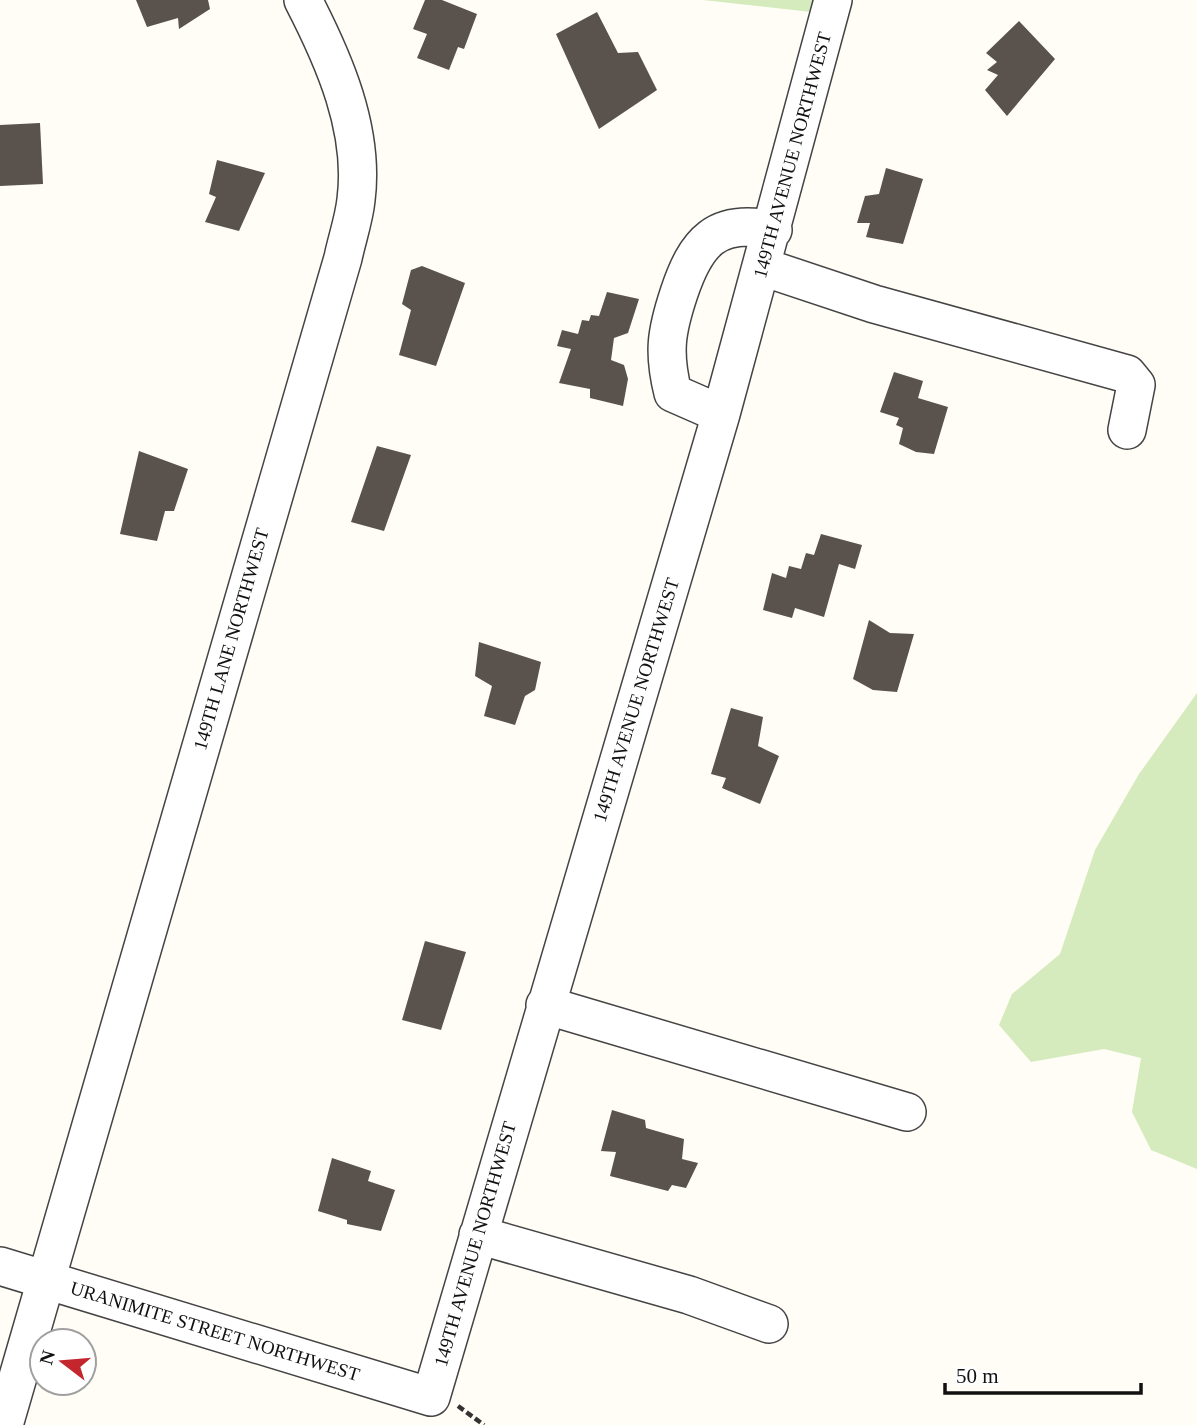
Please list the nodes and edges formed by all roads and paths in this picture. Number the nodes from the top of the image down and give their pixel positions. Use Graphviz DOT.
graph roads {
  1 [pos="303,0"];
  2 [pos="833,0"];
  3 [pos="773,230"];
  4 [pos="763,267"];
  5 [pos="721,414"];
  6 [pos="1127,430"];
  7 [pos="545,1005"];
  8 [pos="906,1112"];
  9 [pos="478,1235"];
  10 [pos="0,1266"];
  11 [pos="47,1280"];
  12 [pos="769,1324"];
  13 [pos="430,1397"];
  14 [pos="4,1425"];
  1 -- 11 [label="street, 149TH LANE NORTHWEST"];
  2 -- 3 [label="street, 149TH AVENUE NORTHWEST"];
  3 -- 4 [label="street, 149TH AVENUE NORTHWEST"];
  3 -- 5 [label="street"];
  4 -- 5 [label="street, 149TH AVENUE NORTHWEST"];
  4 -- 6 [label="street"];
  5 -- 7 [label="street, 149TH AVENUE NORTHWEST"];
  7 -- 8 [label="street"];
  7 -- 9 [label="street, 149TH AVENUE NORTHWEST"];
  9 -- 12 [label="street"];
  9 -- 13 [label="street, 149TH AVENUE NORTHWEST"];
  10 -- 11 [label="street, URANIMITE STREET NORTHWEST"];
  11 -- 13 [label="street, URANIMITE STREET NORTHWEST"];
  11 -- 14 [label="street, 149TH LANE NORTHWEST"];
}
